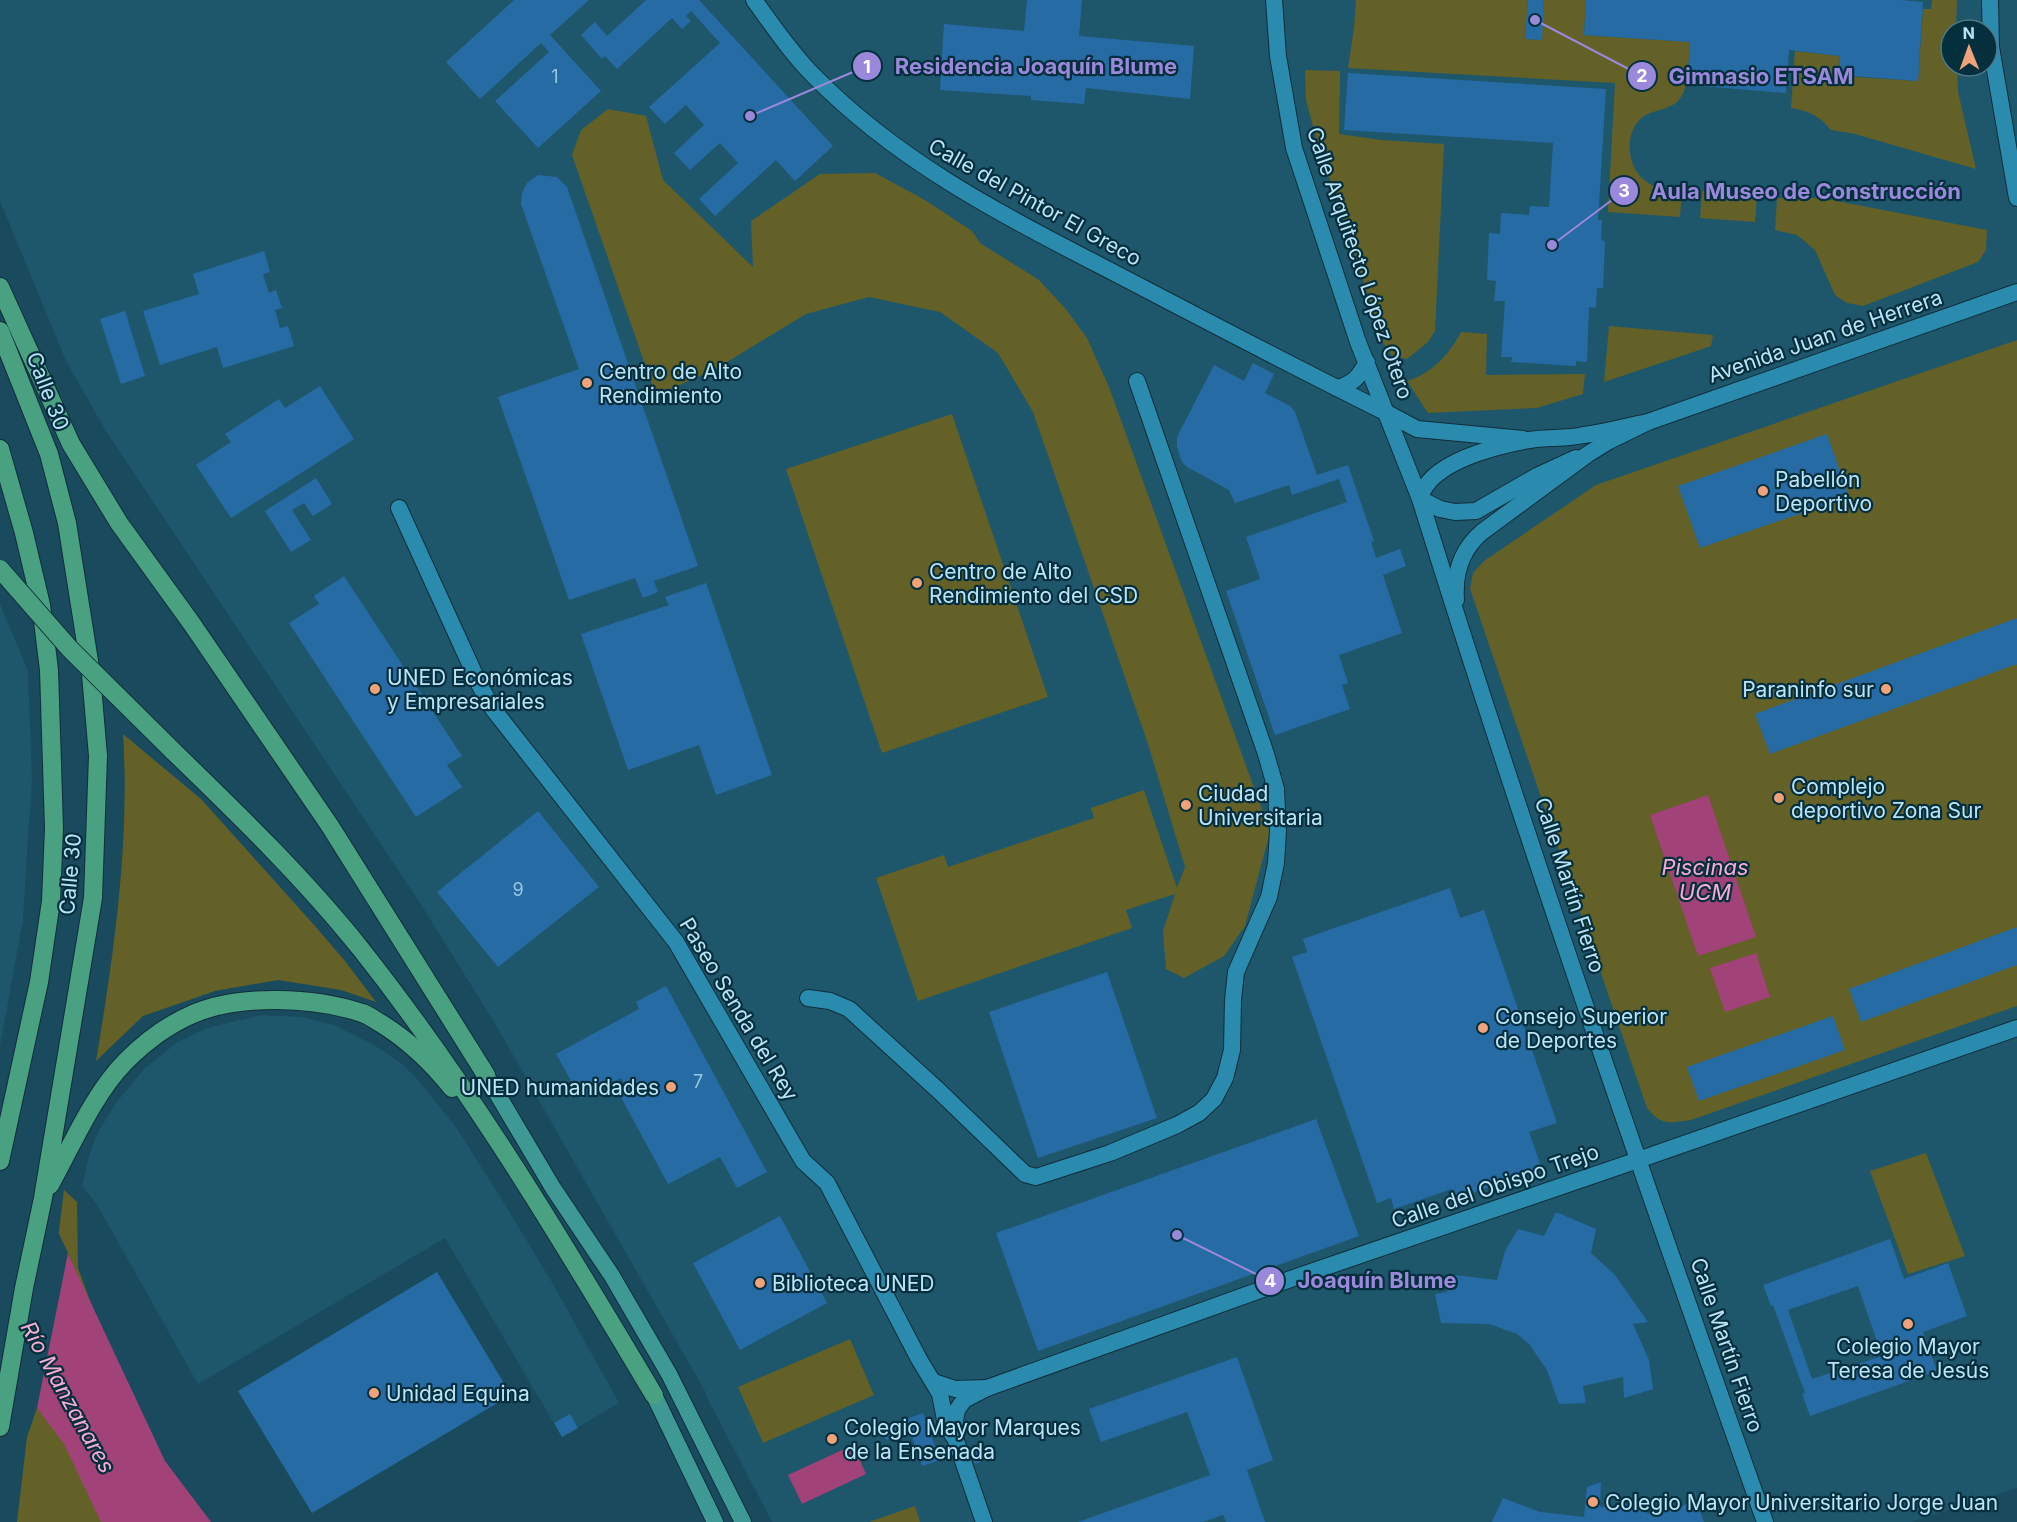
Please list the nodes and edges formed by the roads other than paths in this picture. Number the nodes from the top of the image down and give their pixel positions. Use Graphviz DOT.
graph roads {
  1 [pos="754,0"];
  2 [pos="1274,0"];
  3 [pos="1990,0"];
  4 [pos="2017,198"];
  5 [pos="0,287"];
  6 [pos="2017,292"];
  7 [pos="0,331"];
  8 [pos="1367,363"];
  9 [pos="1137,381"];
  10 [pos="1337,388"];
  11 [pos="1387,413"];
  12 [pos="1648,422"];
  13 [pos="1530,440"];
  14 [pos="0,449"];
  15 [pos="1588,453"];
  16 [pos="1420,500"];
  17 [pos="399,508"];
  18 [pos="0,569"];
  19 [pos="1458,622"];
  20 [pos="808,998"];
  21 [pos="2017,1028"];
  22 [pos="486,1075"];
  23 [pos="1638,1160"];
  24 [pos="0,1161"];
  25 [pos="519,1175"];
  26 [pos="43,1198"];
  27 [pos="933,1382"];
  28 [pos="987,1388"];
  29 [pos="654,1395"];
  30 [pos="0,1427"];
  31 [pos="953,1436"];
  32 [pos="715,1522"];
  33 [pos="743,1522"];
  34 [pos="984,1522"];
  35 [pos="1764,1522"];
  1 -- 10 [label="street, Calle del Pintor El Greco"];
  2 -- 8 [label="street, Calle Arquitecto López Otero"];
  3 -- 4 [label="street"];
  5 -- 22 [label="highway"];
  6 -- 12 [label="street, Avenida Juan de Herrera"];
  7 -- 26 [label="highway, Calle 30"];
  8 -- 10 [label="street"];
  8 -- 11 [label="street, Calle Arquitecto López Otero"];
  9 -- 20 [label="street"];
  10 -- 11 [label="street, Calle del Pintor El Greco"];
  11 -- 13 [label="street, Calle del Pintor El Greco"];
  11 -- 16 [label="street, Calle Arquitecto López Otero"];
  12 -- 13 [label="street"];
  12 -- 15 [label="street"];
  13 -- 16 [label="street"];
  14 -- 24 [label="highway, Calle 30"];
  15 -- 16 [label="street"];
  15 -- 19 [label="street"];
  16 -- 19 [label="street, Calle Martín Fierro"];
  17 -- 27 [label="street, Paseo Senda del Rey"];
  18 -- 25 [label="highway, bridge"];
  19 -- 23 [label="street, Calle Martín Fierro"];
  21 -- 23 [label="street, Calle del Obispo Trejo"];
  22 -- 33 [label="main road"];
  23 -- 28 [label="street, Calle del Obispo Trejo"];
  23 -- 35 [label="street, Calle Martín Fierro"];
  25 -- 26 [label="highway"];
  25 -- 29 [label="highway"];
  26 -- 30 [label="highway, Calle 30"];
  27 -- 28 [label="street, Calle del Obispo Trejo"];
  27 -- 31 [label="street, Paseo Senda del Rey"];
  28 -- 31 [label="street, Calle del Obispo Trejo"];
  29 -- 32 [label="main road"];
  31 -- 34 [label="street, Paseo Senda del Rey"];
}
